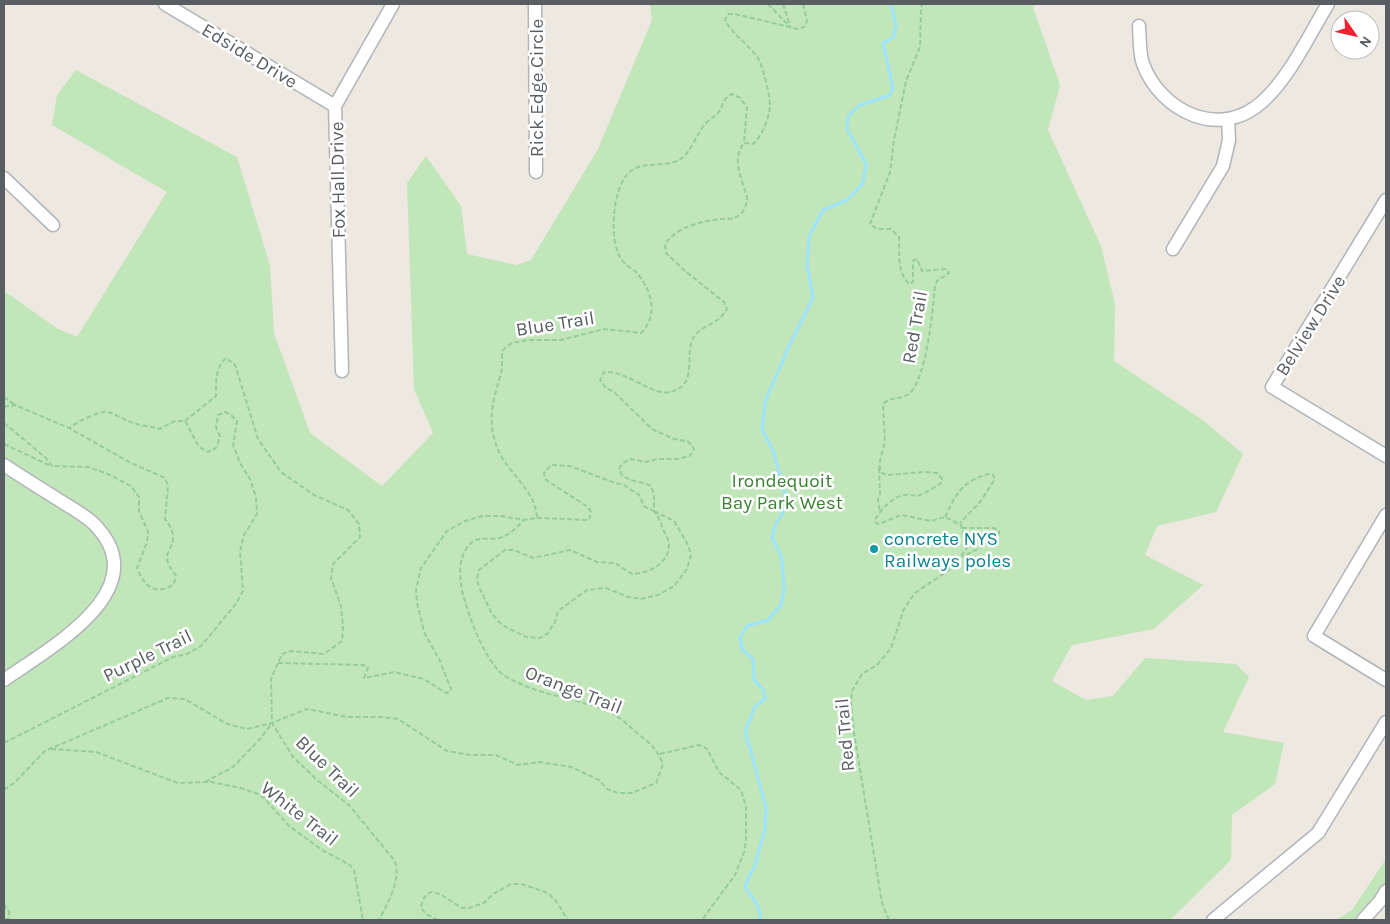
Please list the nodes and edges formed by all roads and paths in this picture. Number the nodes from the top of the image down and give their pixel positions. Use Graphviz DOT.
graph roads {
  1 [pos="166,4"];
  2 [pos="394,4"];
  3 [pos="535,4"];
  4 [pos="768,4"];
  5 [pos="783,4"];
  6 [pos="803,4"];
  7 [pos="922,4"];
  8 [pos="1328,4"];
  9 [pos="187,9"];
  10 [pos="1139,26"];
  11 [pos="791,28"];
  12 [pos="336,106"];
  13 [pos="1228,119"];
  14 [pos="744,143"];
  15 [pos="536,172"];
  16 [pos="4,178"];
  17 [pos="1386,200"];
  18 [pos="53,225"];
  19 [pos="1173,249"];
  20 [pos="342,371"];
  21 [pos="4,397"];
  22 [pos="14,405"];
  23 [pos="4,406"];
  24 [pos="185,421"];
  25 [pos="4,423"];
  26 [pos="68,428"];
  27 [pos="4,444"];
  28 [pos="1386,456"];
  29 [pos="4,465"];
  30 [pos="879,465"];
  31 [pos="52,466"];
  32 [pos="654,511"];
  33 [pos="880,512"];
  34 [pos="1386,516"];
  35 [pos="945,517"];
  36 [pos="537,518"];
  37 [pos="524,520"];
  38 [pos="960,523"];
  39 [pos="962,528"];
  40 [pos="960,558"];
  41 [pos="278,663"];
  42 [pos="4,680"];
  43 [pos="1386,680"];
  44 [pos="1386,722"];
  45 [pos="272,723"];
  46 [pos="4,743"];
  47 [pos="50,749"];
  48 [pos="659,754"];
  49 [pos="204,782"];
  50 [pos="4,790"];
  51 [pos="1386,891"];
  52 [pos="4,904"];
  53 [pos="10,919"];
  54 [pos="4,920"];
  55 [pos="363,920"];
  56 [pos="379,920"];
  57 [pos="438,920"];
  58 [pos="568,920"];
  59 [pos="702,920"];
  60 [pos="889,920"];
  61 [pos="1213,920"];
  62 [pos="1363,920"];
  1 -- 9 [label="street, Edside Drive"];
  2 -- 12 [label="street, Fox Hall Drive"];
  3 -- 15 [label="street, Rick Edge Circle"];
  4 -- 11 [label="path"];
  5 -- 11 [label="path"];
  6 -- 11 [label="path"];
  7 -- 30 [label="path, Red Trail"];
  8 -- 13 [label="street"];
  9 -- 12 [label="street, Edside Drive"];
  10 -- 13 [label="street"];
  11 -- 14 [label="path"];
  12 -- 20 [label="street, Fox Hall Drive"];
  13 -- 19 [label="street"];
  14 -- 32 [label="path"];
  14 -- 36 [label="path, Blue Trail"];
  16 -- 18 [label="street"];
  17 -- 28 [label="street, Belview Drive"];
  21 -- 22 [label="path"];
  22 -- 23 [label="path"];
  22 -- 26 [label="path"];
  24 -- 26 [label="path"];
  24 -- 41 [label="path"];
  24 -- 46 [label="path, Purple Trail"];
  25 -- 31 [label="path"];
  26 -- 31 [label="path"];
  27 -- 31 [label="path"];
  29 -- 42 [label="street"];
  30 -- 33 [label="path"];
  30 -- 33 [label="path"];
  32 -- 32 [label="path"];
  32 -- 36 [label="path"];
  33 -- 35 [label="path"];
  34 -- 43 [label="street"];
  35 -- 38 [label="path"];
  35 -- 38 [label="path"];
  36 -- 37 [label="path"];
  37 -- 41 [label="path"];
  37 -- 48 [label="path, Orange Trail"];
  38 -- 39 [label="path"];
  39 -- 40 [label="path"];
  39 -- 40 [label="path, Red Trail"];
  40 -- 60 [label="path, Red Trail"];
  41 -- 45 [label="path"];
  44 -- 61 [label="street"];
  45 -- 47 [label="path"];
  45 -- 48 [label="path"];
  45 -- 49 [label="path, White Trail"];
  45 -- 56 [label="path, Blue Trail"];
  47 -- 49 [label="path, White Trail"];
  47 -- 50 [label="path"];
  48 -- 59 [label="path"];
  49 -- 55 [label="path, White Trail"];
  51 -- 62 [label="street"];
  52 -- 53 [label="path"];
  53 -- 54 [label="path"];
  57 -- 58 [label="path"];
}
